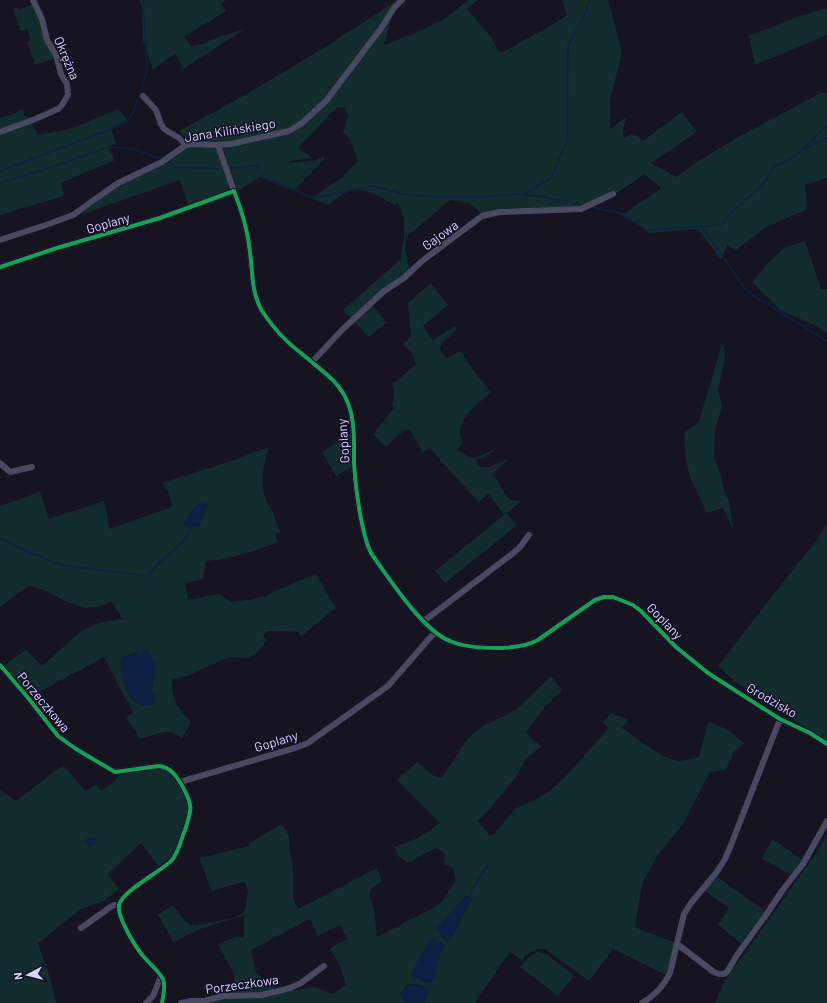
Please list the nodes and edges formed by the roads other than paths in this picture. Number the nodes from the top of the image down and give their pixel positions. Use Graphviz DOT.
graph roads {
  1 [pos="33,0"];
  2 [pos="402,0"];
  3 [pos="143,96"];
  4 [pos="0,132"];
  5 [pos="186,145"];
  6 [pos="218,145"];
  7 [pos="234,191"];
  8 [pos="613,194"];
  9 [pos="0,240"];
  10 [pos="0,267"];
  11 [pos="312,362"];
  12 [pos="0,463"];
  13 [pos="32,468"];
  14 [pos="529,535"];
  15 [pos="424,622"];
  16 [pos="435,632"];
  17 [pos="0,665"];
  18 [pos="708,673"];
  19 [pos="780,719"];
  20 [pos="827,744"];
  21 [pos="180,782"];
  22 [pos="827,821"];
  23 [pos="119,905"];
  24 [pos="81,928"];
  25 [pos="677,944"];
  26 [pos="324,966"];
  27 [pos="161,976"];
  28 [pos="146,1003"];
  29 [pos="162,1003"];
  30 [pos="181,1003"];
  31 [pos="642,1003"];
  1 -- 4 [label="street, Okrężna"];
  2 -- 6 [label="street, Jana Kilińskiego"];
  3 -- 5 [label="street"];
  5 -- 6 [label="street, Jana Kilińskiego"];
  5 -- 9 [label="street, Jana Kilińskiego"];
  6 -- 7 [label="street"];
  7 -- 10 [label="street, Goplany"];
  7 -- 11 [label="street, Goplany"];
  8 -- 11 [label="street, Gajowa"];
  11 -- 15 [label="street, Goplany"];
  12 -- 13 [label="street"];
  14 -- 15 [label="street"];
  15 -- 16 [label="street, Goplany"];
  16 -- 18 [label="street, Goplany"];
  16 -- 21 [label="street, Goplany"];
  17 -- 21 [label="street, Porzeczkowa"];
  18 -- 19 [label="street, Grodzisko"];
  19 -- 20 [label="street, Grodzisko"];
  19 -- 25 [label="street, Grodzisko"];
  21 -- 23 [label="street, Porzeczkowa"];
  22 -- 25 [label="street"];
  23 -- 24 [label="street, Porzeczkowa"];
  23 -- 27 [label="street"];
  25 -- 31 [label="street, Grodzisko"];
  26 -- 30 [label="street, Porzeczkowa"];
  27 -- 28 [label="street"];
  27 -- 29 [label="street"];
}
